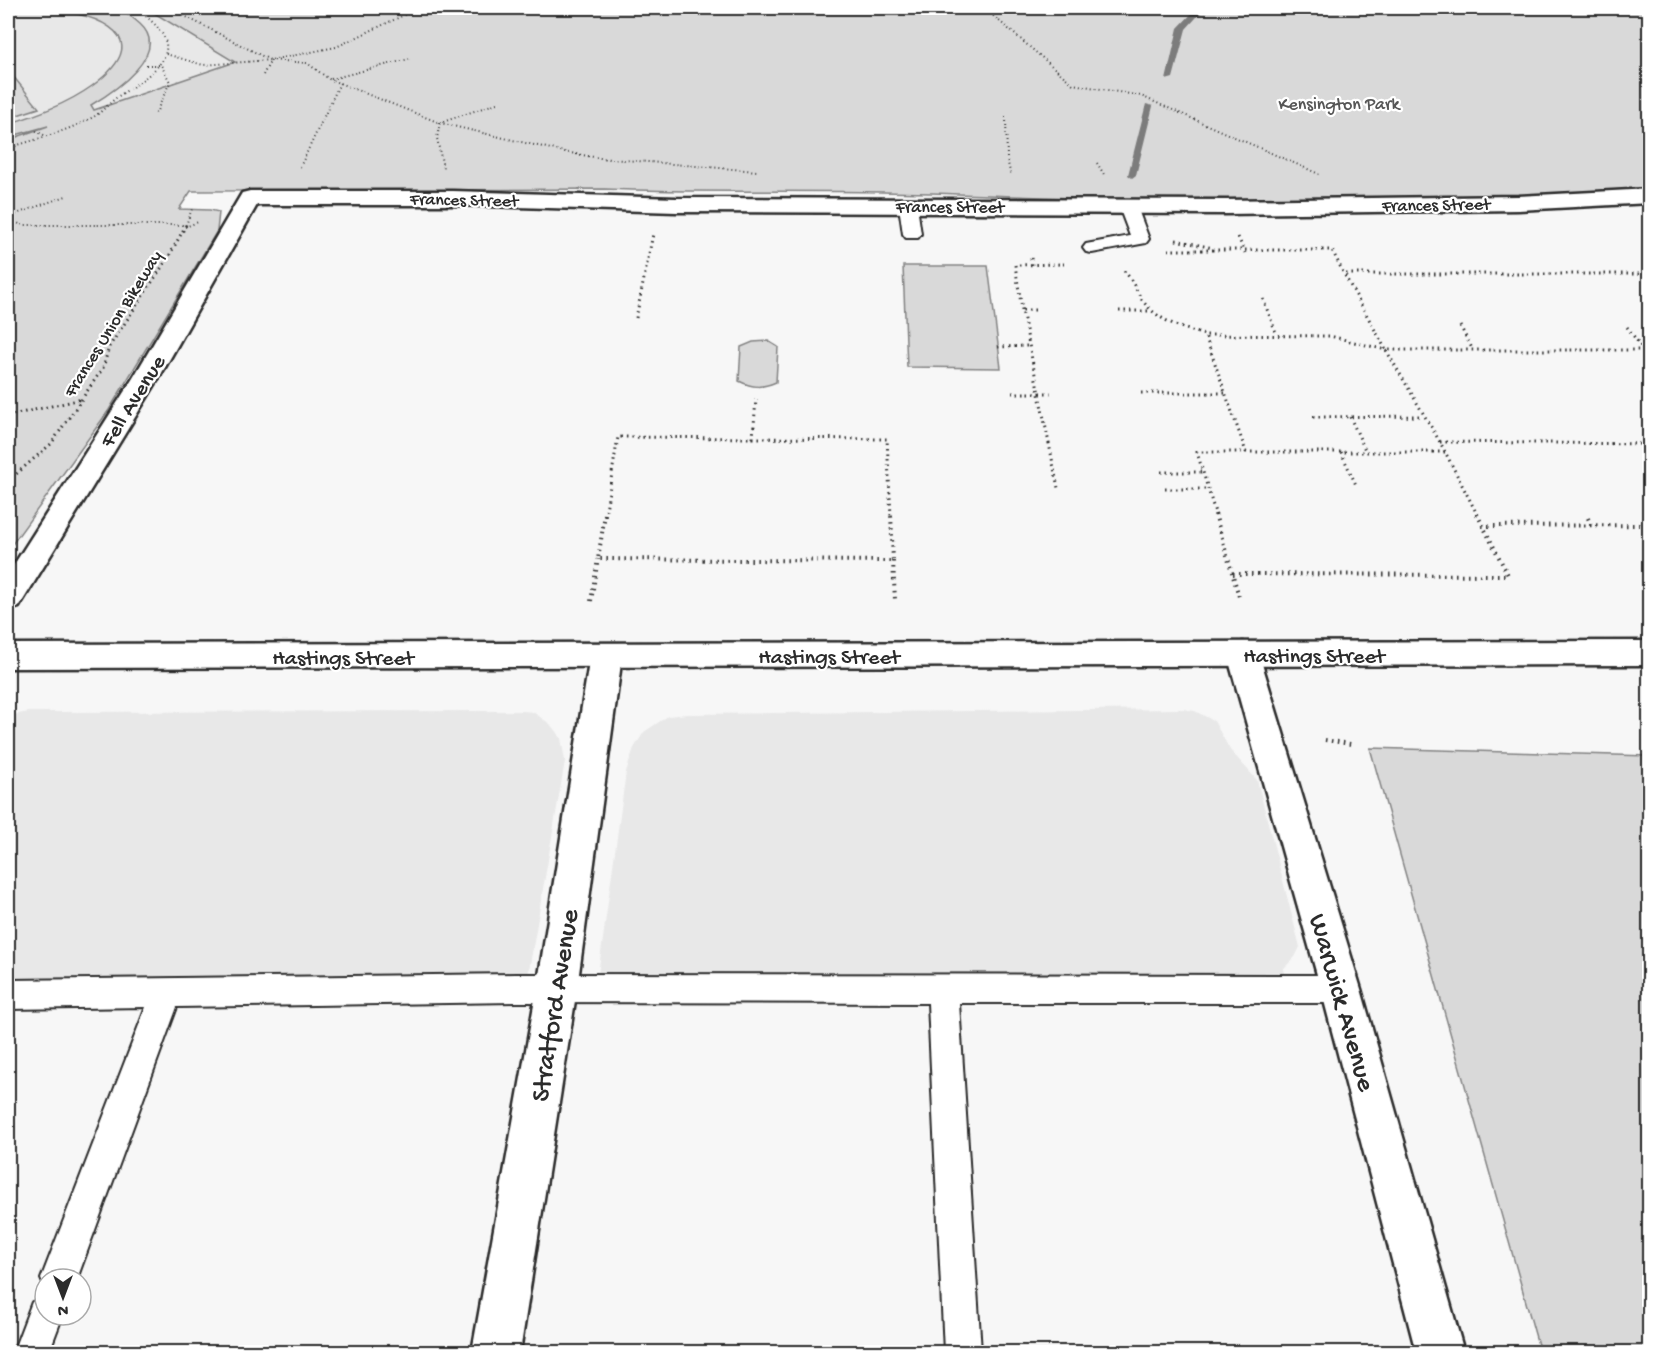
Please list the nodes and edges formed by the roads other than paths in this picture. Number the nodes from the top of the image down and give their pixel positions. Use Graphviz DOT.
graph roads {
  1 [pos="1650,196"];
  2 [pos="250,198"];
  3 [pos="908,207"];
  4 [pos="1128,207"];
  5 [pos="912,234"];
  6 [pos="1092,248"];
  7 [pos="8,599"];
  8 [pos="1650,653"];
  9 [pos="1243,654"];
  10 [pos="8,657"];
  11 [pos="606,657"];
  12 [pos="557,988"];
  13 [pos="1341,989"];
  14 [pos="943,990"];
  15 [pos="167,993"];
  16 [pos="8,994"];
  17 [pos="64,1267"];
  18 [pos="41,1327"];
  19 [pos="31,1353"];
  20 [pos="496,1353"];
  21 [pos="963,1353"];
  22 [pos="1440,1353"];
  1 -- 4 [label="street, Frances Street"];
  2 -- 3 [label="street, Frances Street"];
  2 -- 7 [label="street, Fell Avenue"];
  3 -- 4 [label="street, Frances Street"];
  3 -- 5 [label="lane"];
  4 -- 6 [label="lane"];
  8 -- 9 [label="street, Hastings Street"];
  9 -- 11 [label="street, Hastings Street"];
  9 -- 13 [label="street, Warwick Avenue"];
  10 -- 11 [label="street, Hastings Street"];
  11 -- 12 [label="street, Stratford Avenue"];
  12 -- 14 [label="lane"];
  12 -- 15 [label="lane"];
  12 -- 20 [label="street, Stratford Avenue"];
  13 -- 14 [label="lane"];
  13 -- 22 [label="street, Warwick Avenue"];
  14 -- 21 [label="lane"];
  15 -- 16 [label="lane"];
  15 -- 17 [label="lane"];
  18 -- 19 [label="lane"];
}
